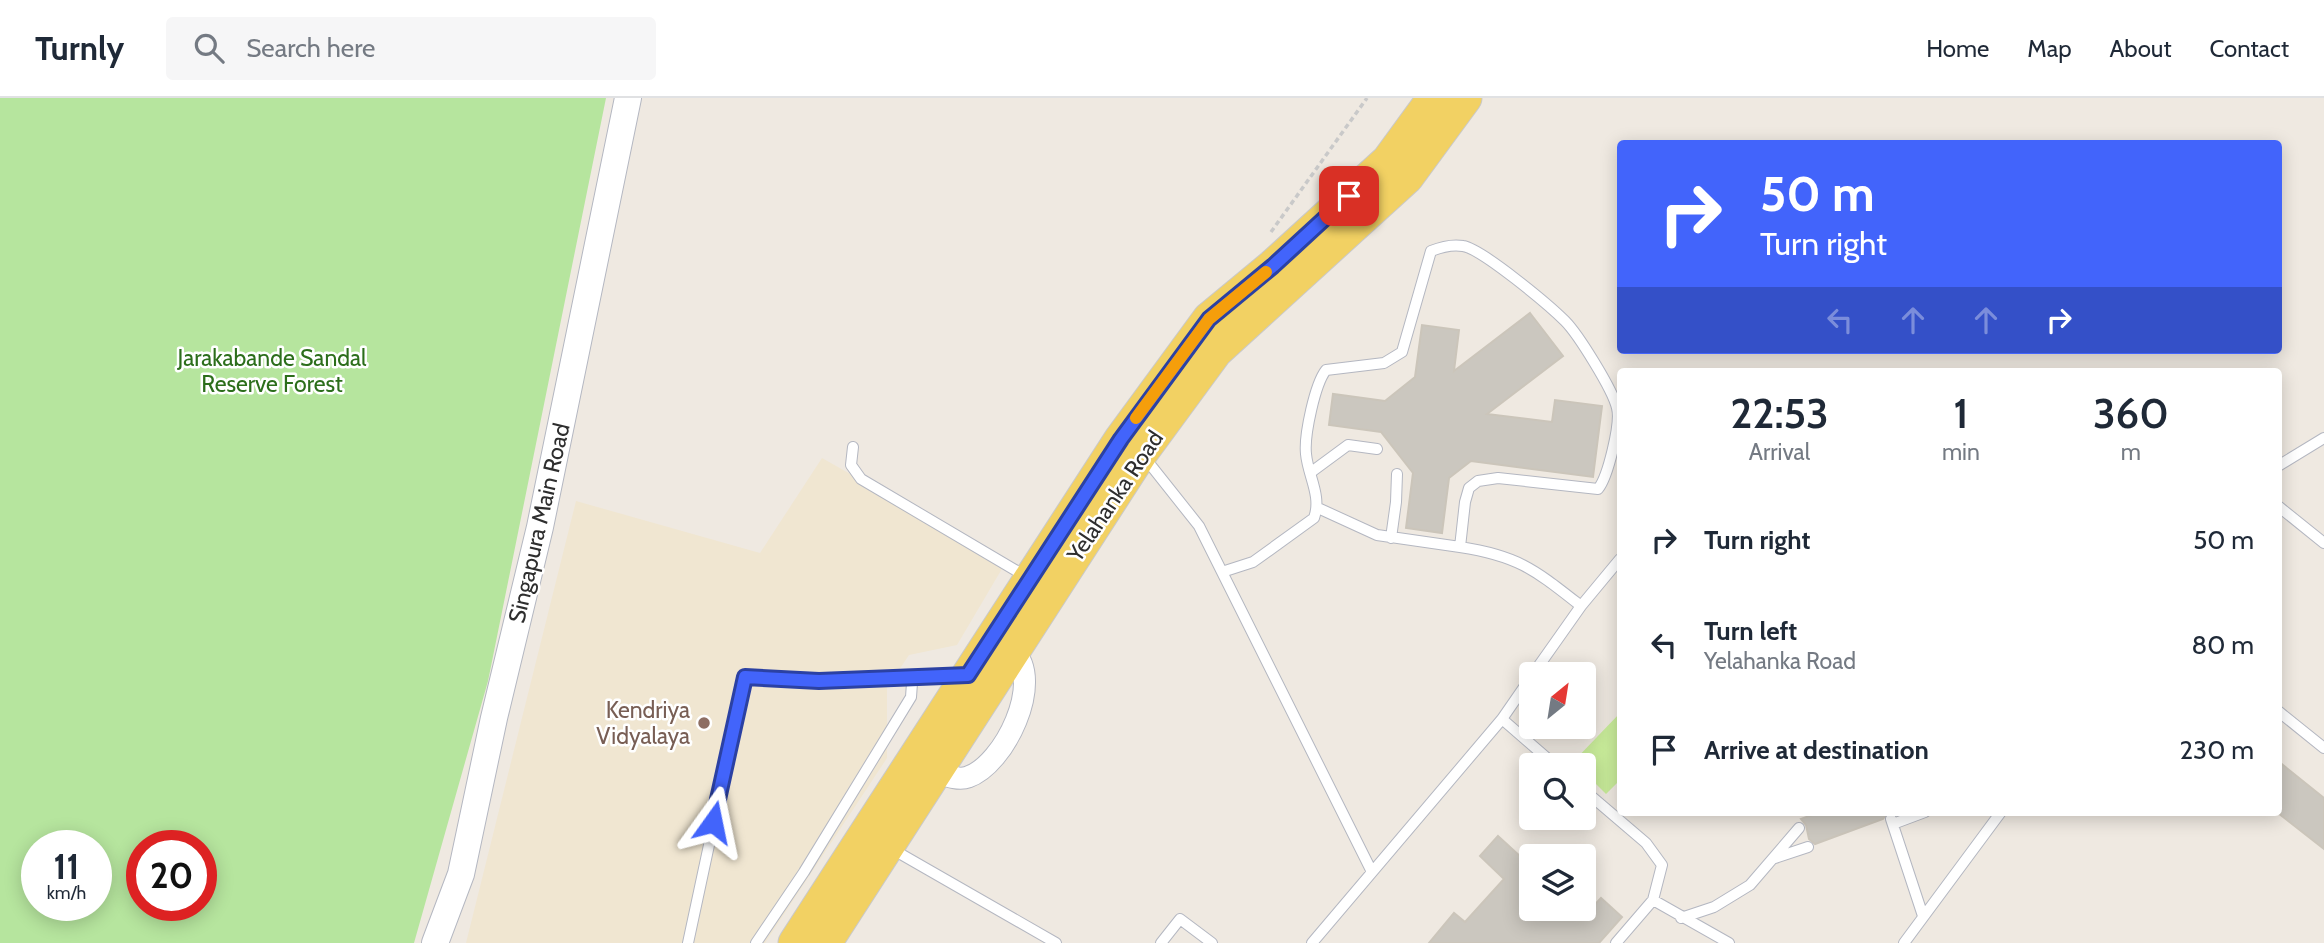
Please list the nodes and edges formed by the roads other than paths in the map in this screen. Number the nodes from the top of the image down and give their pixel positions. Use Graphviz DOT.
graph roads {
  1 [pos="628,98"];
  2 [pos="1434,98"];
  3 [pos="1465,98"];
  4 [pos="1617,408"];
  5 [pos="1617,417"];
  6 [pos="2324,438"];
  7 [pos="1131,446"];
  8 [pos="853,447"];
  9 [pos="1377,449"];
  10 [pos="2282,464"];
  11 [pos="1310,473"];
  12 [pos="1397,474"];
  13 [pos="1318,509"];
  14 [pos="2282,509"];
  15 [pos="1391,538"];
  16 [pos="2324,543"];
  17 [pos="1460,547"];
  18 [pos="1617,563"];
  19 [pos="1222,572"];
  20 [pos="1030,579"];
  21 [pos="1581,606"];
  22 [pos="1541,662"];
  23 [pos="968,675"];
  24 [pos="910,678"];
  25 [pos="1519,694"];
  26 [pos="2282,714"];
  27 [pos="1502,719"];
  28 [pos="2324,748"];
  29 [pos="1541,753"];
  30 [pos="1596,800"];
  31 [pos="1910,816"];
  32 [pos="1998,816"];
  33 [pos="1799,828"];
  34 [pos="888,846"];
  35 [pos="1808,847"];
  36 [pos="1772,859"];
  37 [pos="1371,870"];
  38 [pos="1653,900"];
  39 [pos="1923,916"];
  40 [pos="1681,918"];
  41 [pos="435,943"];
  42 [pos="688,943"];
  43 [pos="756,943"];
  44 [pos="795,943"];
  45 [pos="825,943"];
  46 [pos="1056,943"];
  47 [pos="1161,943"];
  48 [pos="1212,943"];
  49 [pos="1312,943"];
  50 [pos="1616,943"];
  51 [pos="1729,943"];
  52 [pos="1904,943"];
  1 -- 41 [label="street, Singapura Main Road"];
  2 -- 7 [label="main road, Yelahanka Road"];
  3 -- 7 [label="main road, Yelahanka Road"];
  4 -- 11 [label="lane"];
  5 -- 17 [label="lane"];
  6 -- 10 [label="lane"];
  7 -- 19 [label="lane"];
  7 -- 20 [label="main road, Yelahanka Road"];
  7 -- 34 [label="main road, Yelahanka Road"];
  8 -- 20 [label="lane"];
  9 -- 11 [label="lane"];
  11 -- 13 [label="lane"];
  12 -- 15 [label="lane"];
  13 -- 15 [label="lane"];
  13 -- 19 [label="lane"];
  14 -- 16 [label="lane"];
  15 -- 17 [label="lane"];
  17 -- 21 [label="lane"];
  18 -- 21 [label="lane"];
  19 -- 37 [label="lane"];
  20 -- 23 [label="main road, Yelahanka Road"];
  21 -- 22 [label="lane"];
  23 -- 24 [label="lane"];
  23 -- 44 [label="main road, Yelahanka Road"];
  24 -- 42 [label="lane"];
  24 -- 43 [label="lane"];
  25 -- 27 [label="lane"];
  26 -- 28 [label="lane"];
  27 -- 29 [label="lane"];
  27 -- 37 [label="lane"];
  30 -- 38 [label="lane"];
  31 -- 39 [label="lane"];
  32 -- 39 [label="lane"];
  33 -- 36 [label="lane"];
  34 -- 45 [label="main road, Yelahanka Road"];
  34 -- 46 [label="lane"];
  35 -- 36 [label="lane"];
  36 -- 40 [label="lane"];
  37 -- 49 [label="lane"];
  38 -- 40 [label="lane"];
  38 -- 50 [label="lane"];
  39 -- 52 [label="lane"];
  40 -- 51 [label="lane"];
  47 -- 48 [label="lane"];
}
